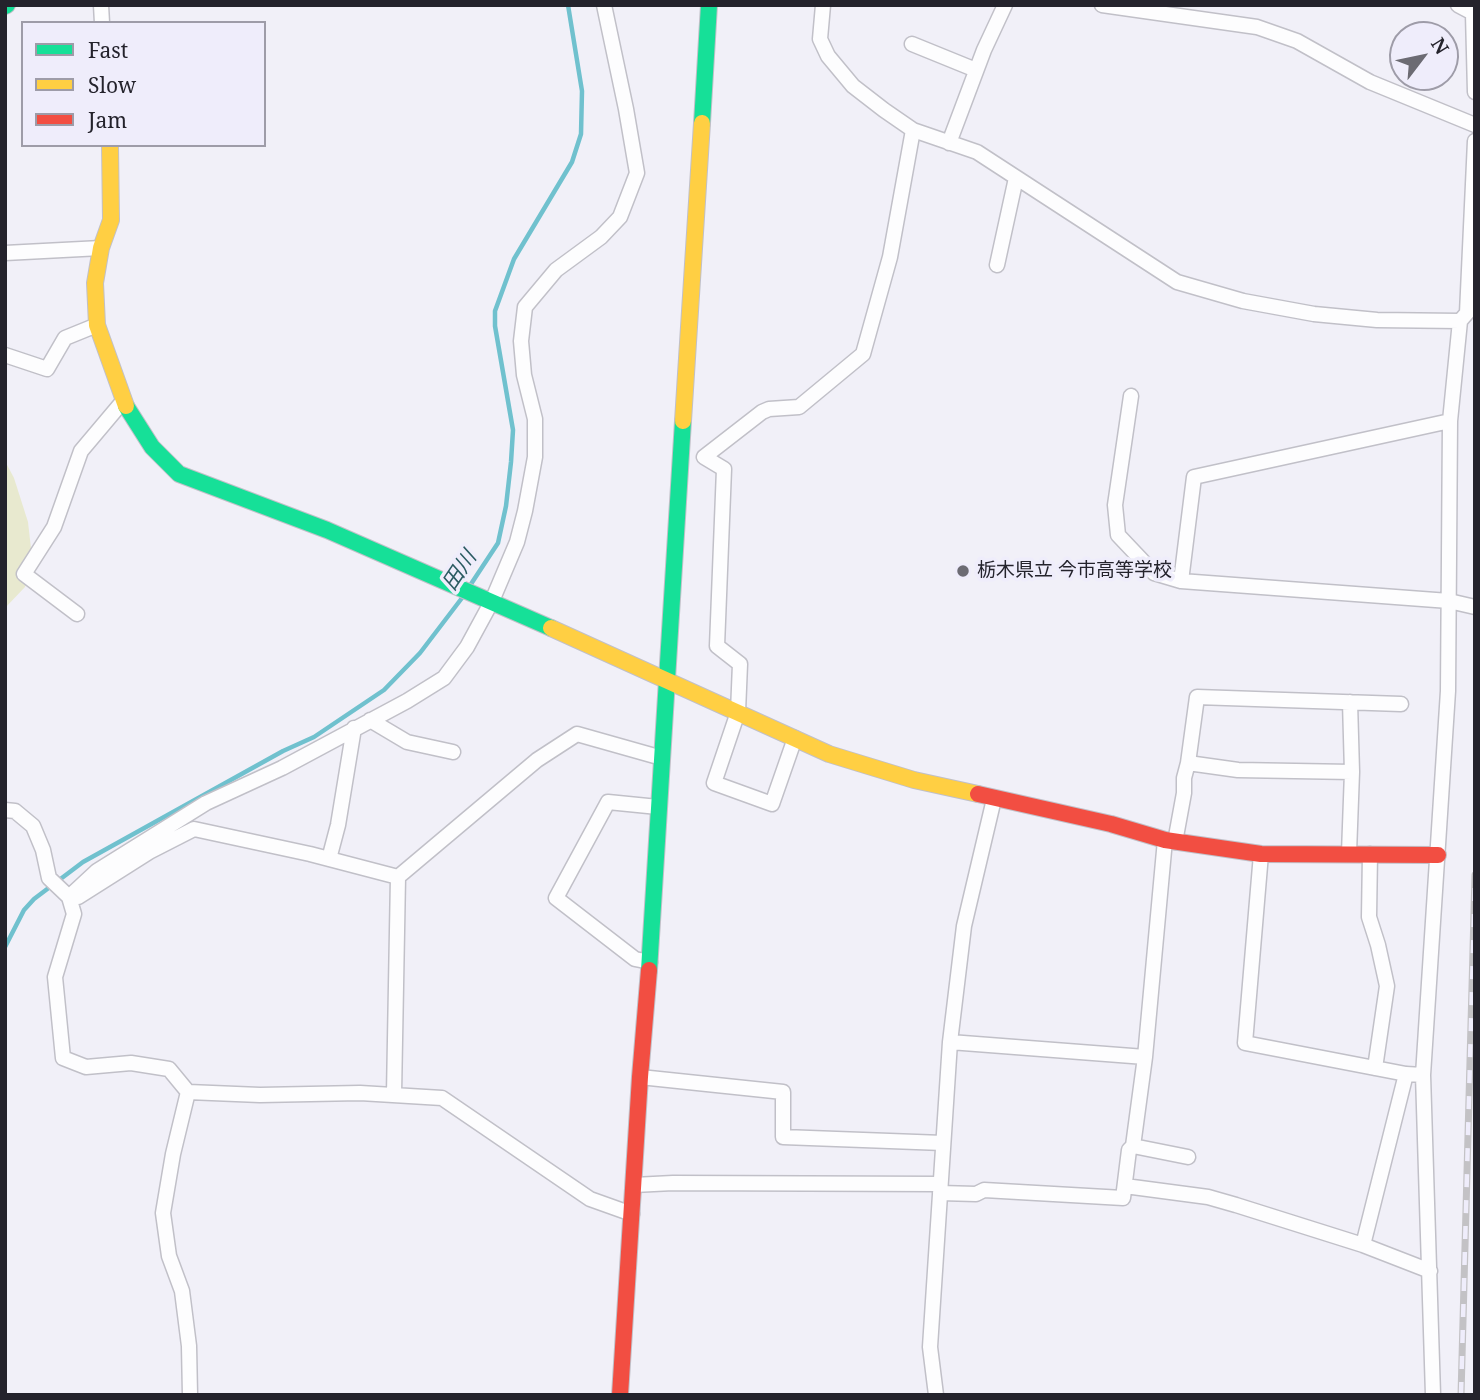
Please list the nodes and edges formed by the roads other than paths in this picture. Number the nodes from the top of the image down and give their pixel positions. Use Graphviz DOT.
graph roads {
  1 [pos="604,5"];
  2 [pos="709,5"];
  3 [pos="824,5"];
  4 [pos="1005,5"];
  5 [pos="1102,5"];
  6 [pos="1458,5"];
  7 [pos="1474,14"];
  8 [pos="912,44"];
  9 [pos="976,70"];
  10 [pos="1475,92"];
  11 [pos="1475,125"];
  12 [pos="913,130"];
  13 [pos="1475,141"];
  14 [pos="949,143"];
  15 [pos="110,147"];
  16 [pos="1016,178"];
  17 [pos="101,248"];
  18 [pos="5,253"];
  19 [pos="998,265"];
  20 [pos="1460,321"];
  21 [pos="97,325"];
  22 [pos="5,355"];
  23 [pos="1130,397"];
  24 [pos="124,400"];
  25 [pos="1450,421"];
  26 [pos="1181,582"];
  27 [pos="492,601"];
  28 [pos="1448,601"];
  29 [pos="1475,607"];
  30 [pos="77,614"];
  31 [pos="667,679"];
  32 [pos="1350,702"];
  33 [pos="1401,704"];
  34 [pos="738,712"];
  35 [pos="370,720"];
  36 [pos="354,728"];
  37 [pos="795,738"];
  38 [pos="453,752"];
  39 [pos="662,758"];
  40 [pos="1188,763"];
  41 [pos="1352,772"];
  42 [pos="994,799"];
  43 [pos="658,807"];
  44 [pos="5,810"];
  45 [pos="1170,841"];
  46 [pos="1349,853"];
  47 [pos="1261,854"];
  48 [pos="1370,854"];
  49 [pos="1438,855"];
  50 [pos="329,859"];
  51 [pos="398,877"];
  52 [pos="70,899"];
  53 [pos="650,962"];
  54 [pos="950,1042"];
  55 [pos="1145,1057"];
  56 [pos="1375,1068"];
  57 [pos="1406,1074"];
  58 [pos="1423,1075"];
  59 [pos="640,1077"];
  60 [pos="188,1092"];
  61 [pos="394,1094"];
  62 [pos="943,1143"];
  63 [pos="1133,1146"];
  64 [pos="1188,1157"];
  65 [pos="634,1185"];
  66 [pos="1125,1186"];
  67 [pos="940,1189"];
  68 [pos="632,1214"];
  69 [pos="1363,1245"];
  70 [pos="1430,1271"];
  71 [pos="190,1395"];
  72 [pos="620,1395"];
  73 [pos="936,1395"];
  74 [pos="1433,1395"];
  1 -- 27 [label="street"];
  2 -- 31 [label="street"];
  3 -- 12 [label="street"];
  4 -- 9 [label="street"];
  5 -- 11 [label="street"];
  6 -- 7 [label="street"];
  7 -- 10 [label="street"];
  8 -- 9 [label="street"];
  9 -- 14 [label="street"];
  12 -- 14 [label="street"];
  12 -- 34 [label="street"];
  13 -- 20 [label="street"];
  14 -- 16 [label="street"];
  15 -- 17 [label="street"];
  16 -- 19 [label="street"];
  16 -- 20 [label="street"];
  17 -- 18 [label="street"];
  17 -- 21 [label="street"];
  20 -- 25 [label="street"];
  21 -- 22 [label="street"];
  21 -- 24 [label="street"];
  23 -- 26 [label="street"];
  24 -- 27 [label="street"];
  24 -- 30 [label="street"];
  25 -- 26 [label="street"];
  25 -- 28 [label="street"];
  26 -- 28 [label="street"];
  27 -- 31 [label="street"];
  27 -- 35 [label="street"];
  28 -- 29 [label="street"];
  28 -- 49 [label="street"];
  31 -- 34 [label="street"];
  31 -- 39 [label="street"];
  32 -- 33 [label="street"];
  32 -- 40 [label="street"];
  32 -- 41 [label="street"];
  34 -- 37 [label="street"];
  34 -- 37 [label="street"];
  35 -- 36 [label="street"];
  35 -- 38 [label="street"];
  36 -- 50 [label="street"];
  36 -- 52 [label="street"];
  37 -- 42 [label="street"];
  39 -- 43 [label="street"];
  39 -- 51 [label="street"];
  40 -- 41 [label="street"];
  40 -- 45 [label="street"];
  41 -- 46 [label="street"];
  42 -- 45 [label="street"];
  42 -- 54 [label="street"];
  43 -- 53 [label="street"];
  43 -- 53 [label="street"];
  44 -- 52 [label="street"];
  45 -- 47 [label="street"];
  45 -- 55 [label="street"];
  46 -- 47 [label="street"];
  46 -- 48 [label="street"];
  47 -- 56 [label="street"];
  48 -- 49 [label="street"];
  48 -- 56 [label="street"];
  49 -- 58 [label="street"];
  50 -- 51 [label="street"];
  50 -- 52 [label="street"];
  51 -- 61 [label="street"];
  52 -- 60 [label="street"];
  53 -- 59 [label="street"];
  54 -- 55 [label="street"];
  54 -- 62 [label="street"];
  55 -- 63 [label="street"];
  56 -- 57 [label="street"];
  57 -- 58 [label="street"];
  57 -- 69 [label="street"];
  58 -- 70 [label="street"];
  59 -- 62 [label="street"];
  59 -- 65 [label="street"];
  60 -- 61 [label="street"];
  60 -- 71 [label="street"];
  61 -- 68 [label="street"];
  62 -- 67 [label="street"];
  63 -- 64 [label="street"];
  63 -- 66 [label="street"];
  65 -- 67 [label="street"];
  65 -- 68 [label="street"];
  66 -- 67 [label="street"];
  66 -- 69 [label="street"];
  67 -- 73 [label="street"];
  68 -- 72 [label="street"];
  69 -- 70 [label="street"];
  70 -- 74 [label="street"];
}
